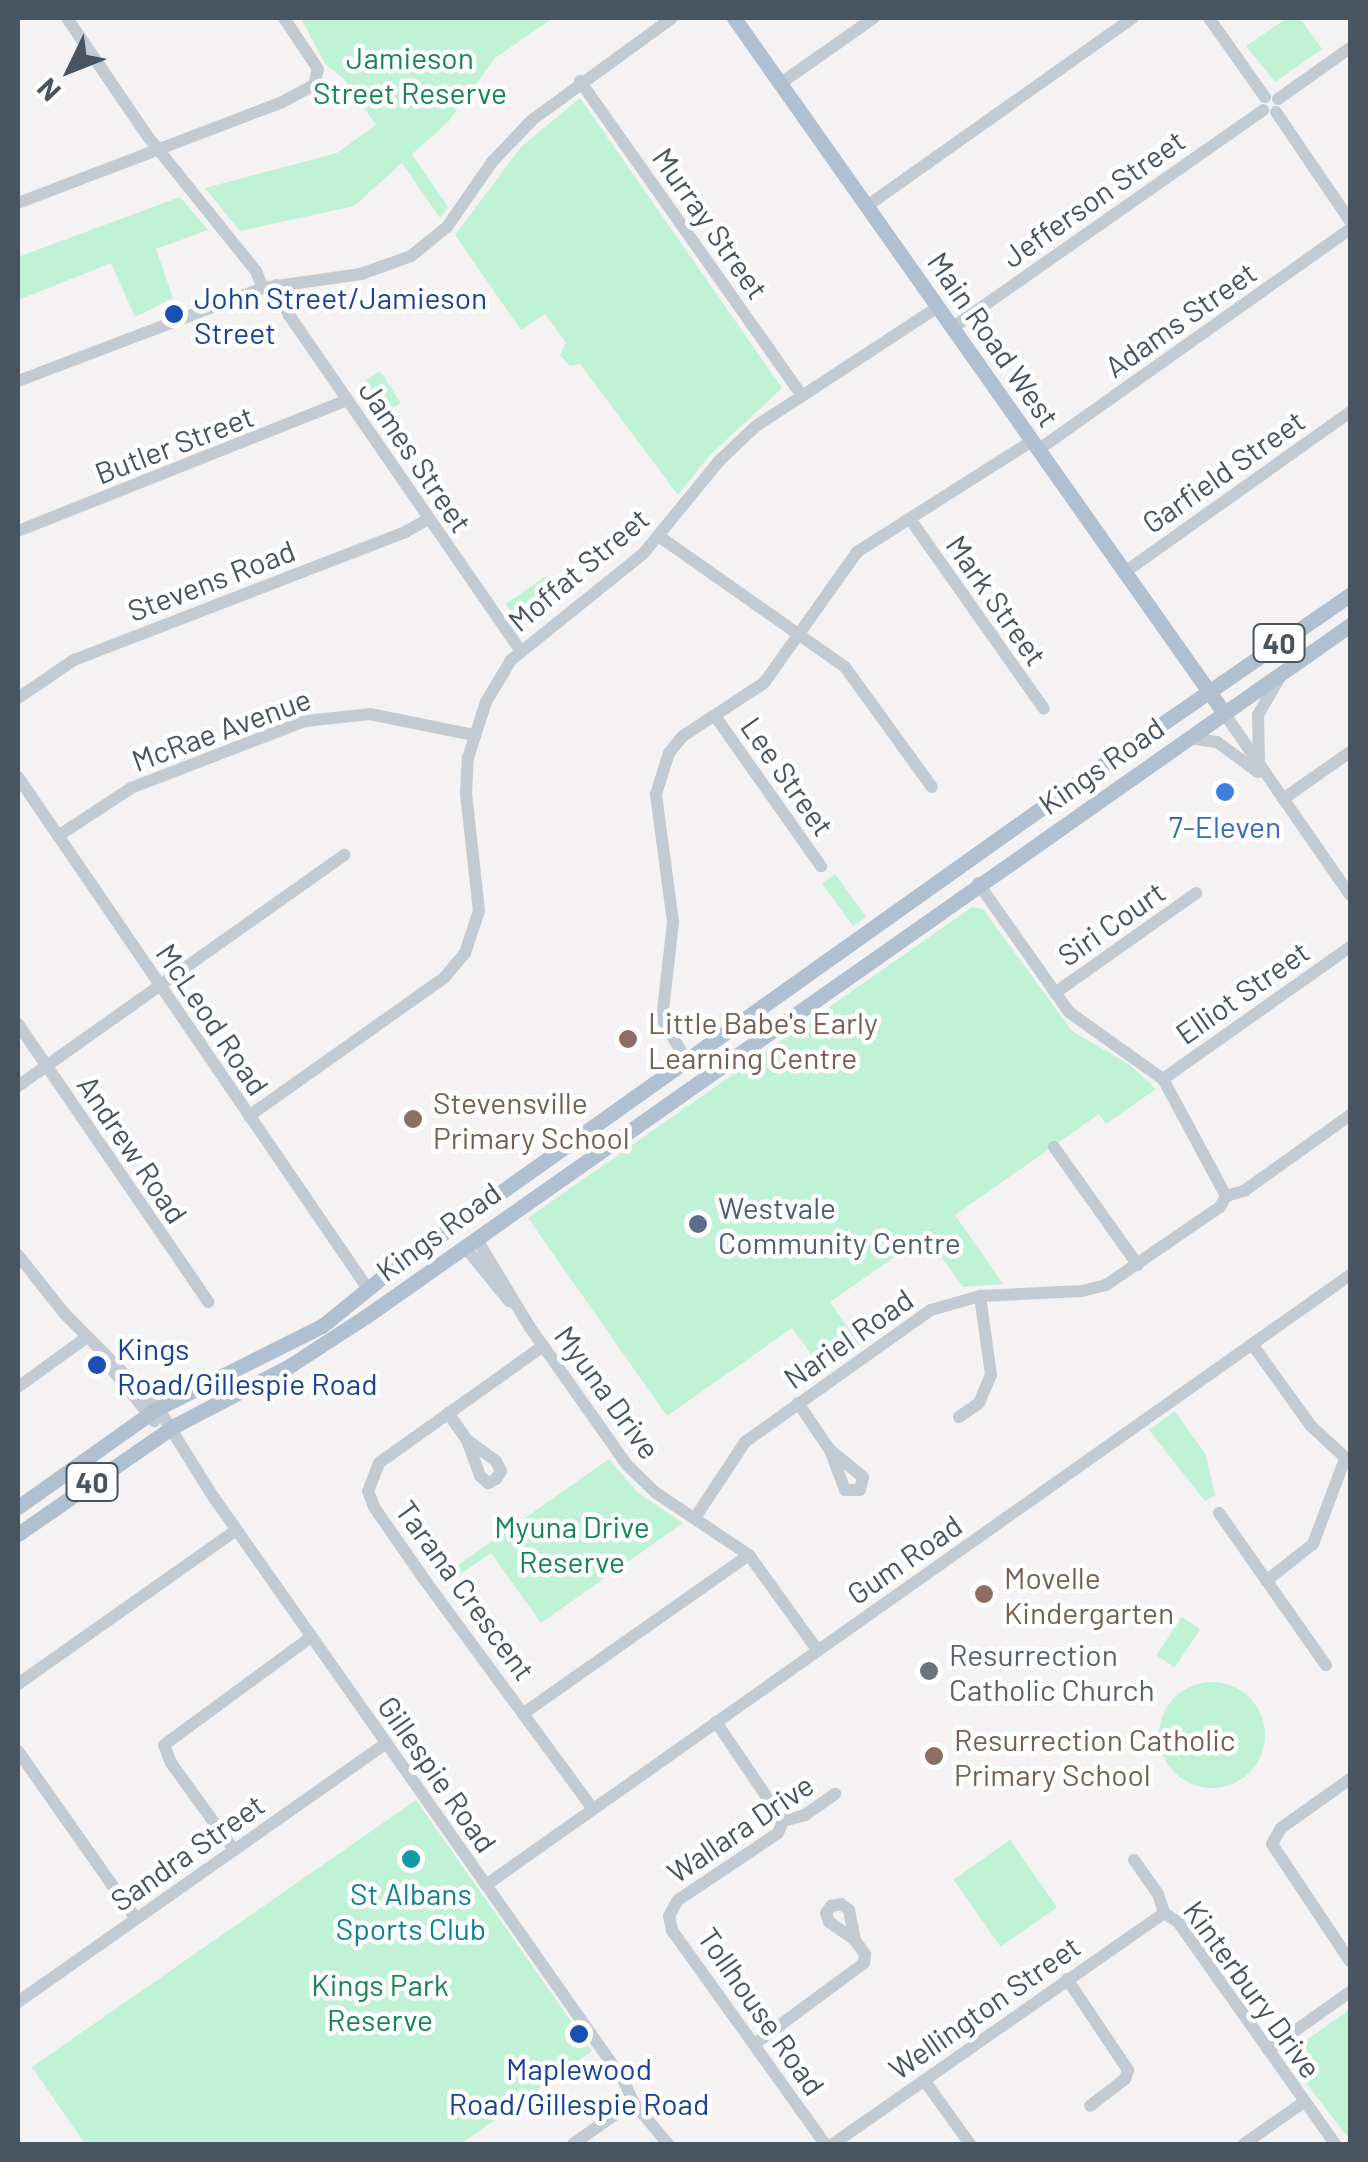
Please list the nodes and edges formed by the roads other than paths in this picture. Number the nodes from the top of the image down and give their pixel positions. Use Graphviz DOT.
graph roads {
  1 [pos="66,18"];
  2 [pos="284,18"];
  3 [pos="672,18"];
  4 [pos="734,18"];
  5 [pos="874,18"];
  6 [pos="1132,18"];
  7 [pos="1209,18"];
  8 [pos="1350,48"];
  9 [pos="580,82"];
  10 [pos="781,83"];
  11 [pos="1270,104"];
  12 [pos="159,150"];
  13 [pos="18,203"];
  14 [pos="867,206"];
  15 [pos="1350,221"];
  16 [pos="1350,229"];
  17 [pos="270,286"];
  18 [pos="938,308"];
  19 [pos="952,328"];
  20 [pos="18,381"];
  21 [pos="801,394"];
  22 [pos="348,400"];
  23 [pos="1350,412"];
  24 [pos="1035,446"];
  25 [pos="428,519"];
  26 [pos="910,519"];
  27 [pos="18,531"];
  28 [pos="660,537"];
  29 [pos="1125,572"];
  30 [pos="1350,595"];
  31 [pos="1350,625"];
  32 [pos="799,633"];
  33 [pos="520,650"];
  34 [pos="1285,671"];
  35 [pos="1208,692"];
  36 [pos="18,698"];
  37 [pos="1044,710"];
  38 [pos="1224,713"];
  39 [pos="715,716"];
  40 [pos="473,734"];
  41 [pos="1188,738"];
  42 [pos="1350,752"];
  43 [pos="1261,766"];
  44 [pos="18,776"];
  45 [pos="932,788"];
  46 [pos="1279,793"];
  47 [pos="58,836"];
  48 [pos="344,854"];
  49 [pos="964,865"];
  50 [pos="821,866"];
  51 [pos="978,883"];
  52 [pos="1196,893"];
  53 [pos="1350,895"];
  54 [pos="1350,946"];
  55 [pos="160,985"];
  56 [pos="1055,993"];
  57 [pos="18,1024"];
  58 [pos="687,1061"];
  59 [pos="46,1066"];
  60 [pos="1163,1078"];
  61 [pos="700,1079"];
  62 [pos="18,1086"];
  63 [pos="1350,1115"];
  64 [pos="250,1116"];
  65 [pos="1054,1147"];
  66 [pos="1226,1196"];
  67 [pos="455,1225"];
  68 [pos="470,1243"];
  69 [pos="18,1256"];
  70 [pos="1138,1265"];
  71 [pos="1350,1275"];
  72 [pos="368,1289"];
  73 [pos="980,1296"];
  74 [pos="208,1302"];
  75 [pos="87,1337"];
  76 [pos="1252,1344"];
  77 [pos="543,1346"];
  78 [pos="18,1386"];
  79 [pos="798,1403"];
  80 [pos="152,1412"];
  81 [pos="448,1412"];
  82 [pos="958,1417"];
  83 [pos="168,1430"];
  84 [pos="467,1440"];
  85 [pos="830,1450"];
  86 [pos="1348,1460"];
  87 [pos="18,1507"];
  88 [pos="1219,1513"];
  89 [pos="695,1518"];
  90 [pos="236,1530"];
  91 [pos="18,1534"];
  92 [pos="749,1555"];
  93 [pos="1266,1580"];
  94 [pos="311,1637"];
  95 [pos="818,1651"];
  96 [pos="1326,1665"];
  97 [pos="18,1684"];
  98 [pos="524,1714"];
  99 [pos="716,1722"];
  100 [pos="386,1743"];
  101 [pos="18,1752"];
  102 [pos="1350,1779"];
  103 [pos="835,1794"];
  104 [pos="593,1809"];
  105 [pos="784,1821"];
  106 [pos="234,1850"];
  107 [pos="1134,1860"];
  108 [pos="486,1884"];
  109 [pos="674,1904"];
  110 [pos="1164,1913"];
  111 [pos="136,1919"];
  112 [pos="855,1940"];
  113 [pos="1350,1960"];
  114 [pos="1067,1979"];
  115 [pos="1350,1992"];
  116 [pos="18,2002"];
  117 [pos="756,2043"];
  118 [pos="1268,2050"];
  119 [pos="924,2080"];
  120 [pos="633,2102"];
  121 [pos="1304,2102"];
  122 [pos="1090,2106"];
  123 [pos="573,2144"];
  124 [pos="668,2144"];
  125 [pos="826,2144"];
  126 [pos="833,2144"];
  127 [pos="970,2144"];
  128 [pos="1244,2144"];
  129 [pos="1335,2144"];
  1 -- 12 [label="street, James Street"];
  2 -- 12 [label="street"];
  3 -- 9 [label="street"];
  4 -- 10 [label="main road, Main Road West"];
  5 -- 10 [label="street"];
  6 -- 14 [label="street"];
  7 -- 11 [label="street"];
  8 -- 11 [label="street, Jefferson Street"];
  9 -- 17 [label="street"];
  9 -- 21 [label="street, Murray Street"];
  10 -- 14 [label="main road, Main Road West"];
  11 -- 15 [label="street"];
  11 -- 19 [label="street, Jefferson Street"];
  12 -- 13 [label="street"];
  12 -- 17 [label="street, James Street"];
  14 -- 18 [label="main road, Main Road West"];
  16 -- 24 [label="street, Adams Street"];
  17 -- 20 [label="street"];
  17 -- 22 [label="street, James Street"];
  18 -- 19 [label="main road, Main Road West"];
  18 -- 21 [label="street, Moffat Street"];
  19 -- 24 [label="main road, Main Road West"];
  21 -- 28 [label="street, Moffat Street"];
  22 -- 25 [label="street, James Street"];
  22 -- 27 [label="street, Butler Street"];
  23 -- 29 [label="street, Garfield Street"];
  24 -- 26 [label="street, Adams Street"];
  24 -- 29 [label="main road, Main Road West"];
  25 -- 33 [label="street, James Street"];
  25 -- 36 [label="street, Stevens Road"];
  26 -- 32 [label="street, Adams Street"];
  26 -- 37 [label="street, Mark Street"];
  28 -- 32 [label="street"];
  28 -- 33 [label="street, Moffat Street"];
  29 -- 35 [label="main road, Main Road West"];
  30 -- 35 [label="main road, 40"];
  31 -- 34 [label="main road, 40"];
  32 -- 39 [label="street, Adams Street"];
  32 -- 45 [label="street"];
  33 -- 40 [label="street, Moffat Street"];
  34 -- 38 [label="main road, 40"];
  34 -- 43 [label="street"];
  35 -- 38 [label="main road, Main Road West"];
  35 -- 49 [label="main road, Kings Road / 40"];
  38 -- 41 [label="main road, Kings Road / 40"];
  38 -- 43 [label="street"];
  39 -- 50 [label="street, Lee Street"];
  39 -- 58 [label="street, Adams Street"];
  40 -- 47 [label="street, McRae Avenue"];
  40 -- 64 [label="street, Moffat Street"];
  41 -- 46 [label="street"];
  41 -- 51 [label="main road, Kings Road / 40"];
  42 -- 46 [label="street"];
  43 -- 46 [label="street"];
  44 -- 47 [label="street, McLeod Road"];
  46 -- 53 [label="street"];
  47 -- 55 [label="street, McLeod Road"];
  48 -- 55 [label="street"];
  49 -- 51 [label="main road"];
  49 -- 58 [label="main road, Kings Road / 40"];
  51 -- 56 [label="street"];
  51 -- 61 [label="main road, Kings Road / 40"];
  52 -- 56 [label="street, Siri Court"];
  54 -- 60 [label="street, Elliot Street"];
  55 -- 59 [label="street"];
  55 -- 64 [label="street, McLeod Road"];
  56 -- 60 [label="street"];
  57 -- 59 [label="street, Andrew Road"];
  58 -- 61 [label="main road"];
  58 -- 67 [label="main road, Kings Road / 40"];
  59 -- 62 [label="street"];
  59 -- 74 [label="street, Andrew Road"];
  60 -- 66 [label="street"];
  61 -- 68 [label="main road, Kings Road / 40"];
  63 -- 66 [label="street, Nariel Road"];
  64 -- 72 [label="street, McLeod Road"];
  65 -- 70 [label="street"];
  66 -- 70 [label="street, Nariel Road"];
  67 -- 68 [label="main road"];
  67 -- 72 [label="main road, Kings Road / 40"];
  68 -- 77 [label="street, Myuna Drive"];
  68 -- 83 [label="main road, Kings Road / 40"];
  69 -- 75 [label="street, Gillespie Road"];
  70 -- 73 [label="street, Nariel Road"];
  71 -- 76 [label="street, Gum Road"];
  72 -- 80 [label="main road, Kings Road / 40"];
  73 -- 79 [label="street, Nariel Road"];
  73 -- 82 [label="street"];
  75 -- 78 [label="street"];
  75 -- 80 [label="street, Gillespie Road"];
  76 -- 86 [label="street"];
  76 -- 95 [label="street, Gum Road"];
  77 -- 81 [label="street, Tarana Crescent"];
  77 -- 89 [label="street, Myuna Drive"];
  79 -- 85 [label="street"];
  79 -- 89 [label="street, Nariel Road"];
  80 -- 83 [label="street, Gillespie Road"];
  80 -- 87 [label="main road, Kings Road / 40"];
  81 -- 84 [label="street"];
  81 -- 98 [label="street, Tarana Crescent"];
  83 -- 90 [label="street, Gillespie Road"];
  83 -- 91 [label="main road, Kings Road / 40"];
  86 -- 93 [label="street"];
  88 -- 93 [label="street"];
  89 -- 92 [label="street, Myuna Drive"];
  90 -- 94 [label="street, Gillespie Road"];
  90 -- 97 [label="street"];
  92 -- 95 [label="street, Myuna Drive"];
  92 -- 98 [label="street"];
  93 -- 96 [label="street"];
  94 -- 100 [label="street, Gillespie Road"];
  94 -- 106 [label="street"];
  95 -- 99 [label="street, Gum Road"];
  98 -- 104 [label="street, Tarana Crescent"];
  99 -- 104 [label="street, Gum Road"];
  99 -- 105 [label="street"];
  100 -- 106 [label="street, Sandra Street"];
  100 -- 108 [label="street, Gillespie Road"];
  101 -- 111 [label="street"];
  102 -- 113 [label="street"];
  103 -- 105 [label="street, Wallara Drive"];
  104 -- 108 [label="street, Gum Road"];
  105 -- 109 [label="street, Wallara Drive"];
  106 -- 111 [label="street, Sandra Street"];
  107 -- 110 [label="street, Kinterbury Drive"];
  108 -- 120 [label="street, Gillespie Road"];
  109 -- 117 [label="street, Tollhouse Road"];
  110 -- 114 [label="street, Wellington Street"];
  110 -- 118 [label="street, Kinterbury Drive"];
  111 -- 116 [label="street, Sandra Street"];
  112 -- 117 [label="street"];
  114 -- 119 [label="street, Wellington Street"];
  114 -- 122 [label="street"];
  115 -- 118 [label="street"];
  117 -- 125 [label="street, Tollhouse Road"];
  118 -- 121 [label="street, Kinterbury Drive"];
  119 -- 126 [label="street, Wellington Street"];
  119 -- 127 [label="street"];
  120 -- 123 [label="street"];
  120 -- 124 [label="street, Gillespie Road"];
  121 -- 128 [label="street"];
  121 -- 129 [label="street, Kinterbury Drive"];
}
